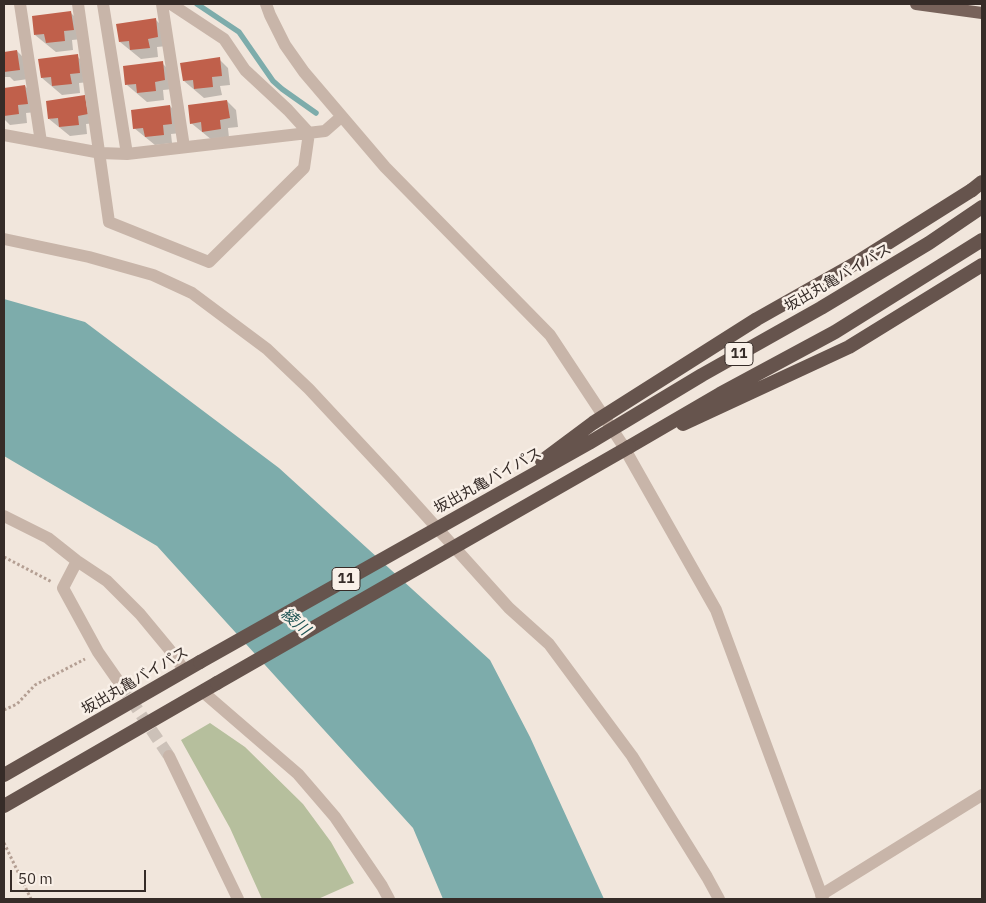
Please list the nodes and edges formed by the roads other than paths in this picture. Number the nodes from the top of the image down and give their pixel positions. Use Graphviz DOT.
graph roads {
  1 [pos="20,4"];
  2 [pos="78,4"];
  3 [pos="104,4"];
  4 [pos="162,4"];
  5 [pos="171,4"];
  6 [pos="266,4"];
  7 [pos="916,4"];
  8 [pos="982,13"];
  9 [pos="341,117"];
  10 [pos="309,133"];
  11 [pos="4,135"];
  12 [pos="40,142"];
  13 [pos="184,147"];
  14 [pos="100,153"];
  15 [pos="127,154"];
  16 [pos="977,186"];
  17 [pos="982,207"];
  18 [pos="4,239"];
  19 [pos="982,240"];
  20 [pos="982,265"];
  21 [pos="629,447"];
  22 [pos="493,496"];
  23 [pos="4,516"];
  24 [pos="77,561"];
  25 [pos="185,671"];
  26 [pos="121,685"];
  27 [pos="203,692"];
  28 [pos="169,756"];
  29 [pos="4,775"];
  30 [pos="982,796"];
  31 [pos="4,806"];
  32 [pos="822,897"];
  33 [pos="238,899"];
  34 [pos="388,899"];
  35 [pos="719,899"];
  1 -- 12 [label="street"];
  2 -- 14 [label="street"];
  3 -- 15 [label="street"];
  4 -- 13 [label="street"];
  5 -- 10 [label="street"];
  6 -- 9 [label="street"];
  7 -- 8 [label="main road"];
  9 -- 10 [label="street"];
  9 -- 32 [label="street"];
  10 -- 13 [label="street"];
  10 -- 14 [label="street"];
  11 -- 12 [label="street"];
  12 -- 14 [label="street"];
  13 -- 15 [label="street"];
  14 -- 15 [label="street"];
  16 -- 22 [label="highway, bridge"];
  17 -- 22 [label="highway, 坂出丸亀バイパス / 11, bridge"];
  18 -- 35 [label="street"];
  19 -- 21 [label="highway, 11"];
  20 -- 21 [label="highway"];
  21 -- 27 [label="highway, 11, bridge"];
  22 -- 25 [label="highway, 坂出丸亀バイパス / 11, bridge"];
  23 -- 24 [label="street"];
  24 -- 25 [label="street"];
  24 -- 26 [label="street"];
  25 -- 29 [label="highway, 坂出丸亀バイパス / 11"];
  27 -- 31 [label="highway, 11"];
  27 -- 34 [label="street"];
  28 -- 33 [label="street"];
  30 -- 32 [label="street"];
}
